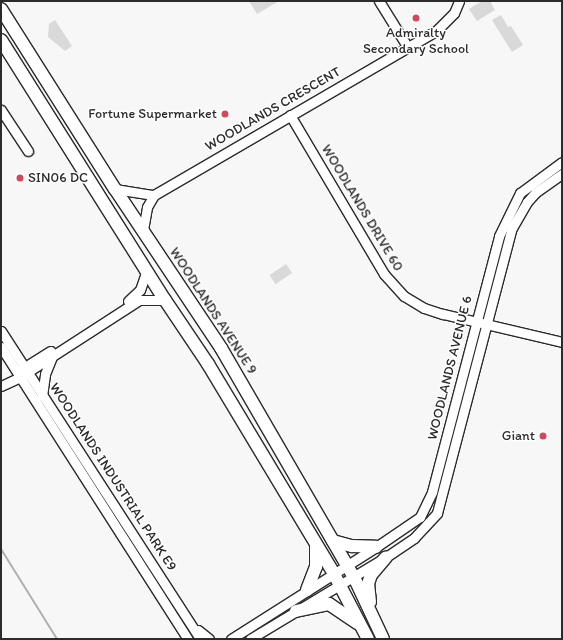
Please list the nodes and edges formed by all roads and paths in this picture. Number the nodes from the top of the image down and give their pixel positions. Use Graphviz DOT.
graph roads {
  1 [pos="379,1"];
  2 [pos="459,1"];
  3 [pos="1,9"];
  4 [pos="1,40"];
  5 [pos="406,46"];
  6 [pos="1,110"];
  7 [pos="290,116"];
  8 [pos="28,151"];
  9 [pos="562,162"];
  10 [pos="562,174"];
  11 [pos="115,189"];
  12 [pos="154,196"];
  13 [pos="143,230"];
  14 [pos="147,270"];
  15 [pos="165,300"];
  16 [pos="475,321"];
  17 [pos="489,324"];
  18 [pos="1,330"];
  19 [pos="562,342"];
  20 [pos="1,347"];
  21 [pos="52,357"];
  22 [pos="22,372"];
  23 [pos="3,384"];
  24 [pos="42,396"];
  25 [pos="333,541"];
  26 [pos="316,543"];
  27 [pos="376,548"];
  28 [pos="386,558"];
  29 [pos="347,566"];
  30 [pos="334,574"];
  31 [pos="354,577"];
  32 [pos="340,585"];
  33 [pos="307,590"];
  34 [pos="296,611"];
  35 [pos="373,617"];
  36 [pos="188,620"];
  37 [pos="362,626"];
  38 [pos="186,637"];
  39 [pos="200,639"];
  40 [pos="209,639"];
  41 [pos="231,639"];
  42 [pos="250,639"];
  43 [pos="368,639"];
  44 [pos="383,639"];
  1 -- 5 [label="street"];
  2 -- 5 [label="street, WOODLANDS CRESCENT"];
  3 -- 11 [label="main road, WOODLANDS AVENUE 9"];
  4 -- 14 [label="main road"];
  5 -- 7 [label="street, WOODLANDS CRESCENT"];
  6 -- 8 [label="street"];
  7 -- 12 [label="street, WOODLANDS CRESCENT"];
  7 -- 16 [label="street, WOODLANDS DRIVE 60"];
  9 -- 16 [label="street, WOODLANDS AVENUE 6"];
  10 -- 17 [label="street, WOODLANDS AVENUE 6"];
  11 -- 12 [label="street"];
  11 -- 13 [label="main road, WOODLANDS AVENUE 9"];
  12 -- 13 [label="street"];
  13 -- 25 [label="main road, WOODLANDS AVENUE 9"];
  14 -- 15 [label="main road"];
  14 -- 22 [label="street"];
  15 -- 21 [label="street"];
  15 -- 26 [label="main road"];
  16 -- 17 [label="street, WOODLANDS DRIVE 60"];
  16 -- 27 [label="street, WOODLANDS AVENUE 6"];
  17 -- 19 [label="street, WOODLANDS DRIVE 60"];
  17 -- 28 [label="street, WOODLANDS AVENUE 6"];
  18 -- 22 [label="street, WOODLANDS INDUSTRIAL PARK E9"];
  20 -- 22 [label="street, WOODLANDS INDUSTRIAL PARK E9"];
  21 -- 22 [label="street"];
  21 -- 24 [label="street"];
  22 -- 23 [label="street"];
  22 -- 24 [label="street, WOODLANDS INDUSTRIAL PARK E9"];
  22 -- 38 [label="street, WOODLANDS INDUSTRIAL PARK E9"];
  24 -- 36 [label="street, WOODLANDS INDUSTRIAL PARK E9"];
  25 -- 27 [label="main road"];
  25 -- 29 [label="main road, WOODLANDS AVENUE 9"];
  26 -- 30 [label="main road"];
  26 -- 33 [label="main road"];
  27 -- 29 [label="street, WOODLANDS AVENUE 6"];
  28 -- 31 [label="street, WOODLANDS AVENUE 6"];
  28 -- 35 [label="main road"];
  29 -- 30 [label="street, WOODLANDS AVENUE 6"];
  29 -- 31 [label="main road, WOODLANDS AVENUE 9"];
  30 -- 32 [label="main road"];
  30 -- 33 [label="street, WOODLANDS AVENUE 6"];
  31 -- 32 [label="street, WOODLANDS AVENUE 6"];
  31 -- 35 [label="main road, WOODLANDS AVENUE 9"];
  32 -- 34 [label="street, WOODLANDS AVENUE 6"];
  32 -- 37 [label="main road"];
  33 -- 41 [label="street, WOODLANDS AVENUE 6"];
  34 -- 37 [label="main road"];
  34 -- 42 [label="street, WOODLANDS AVENUE 6"];
  35 -- 44 [label="main road, WOODLANDS AVENUE 9"];
  36 -- 39 [label="street, WOODLANDS INDUSTRIAL PARK E9"];
  36 -- 40 [label="street"];
  37 -- 43 [label="main road"];
}
